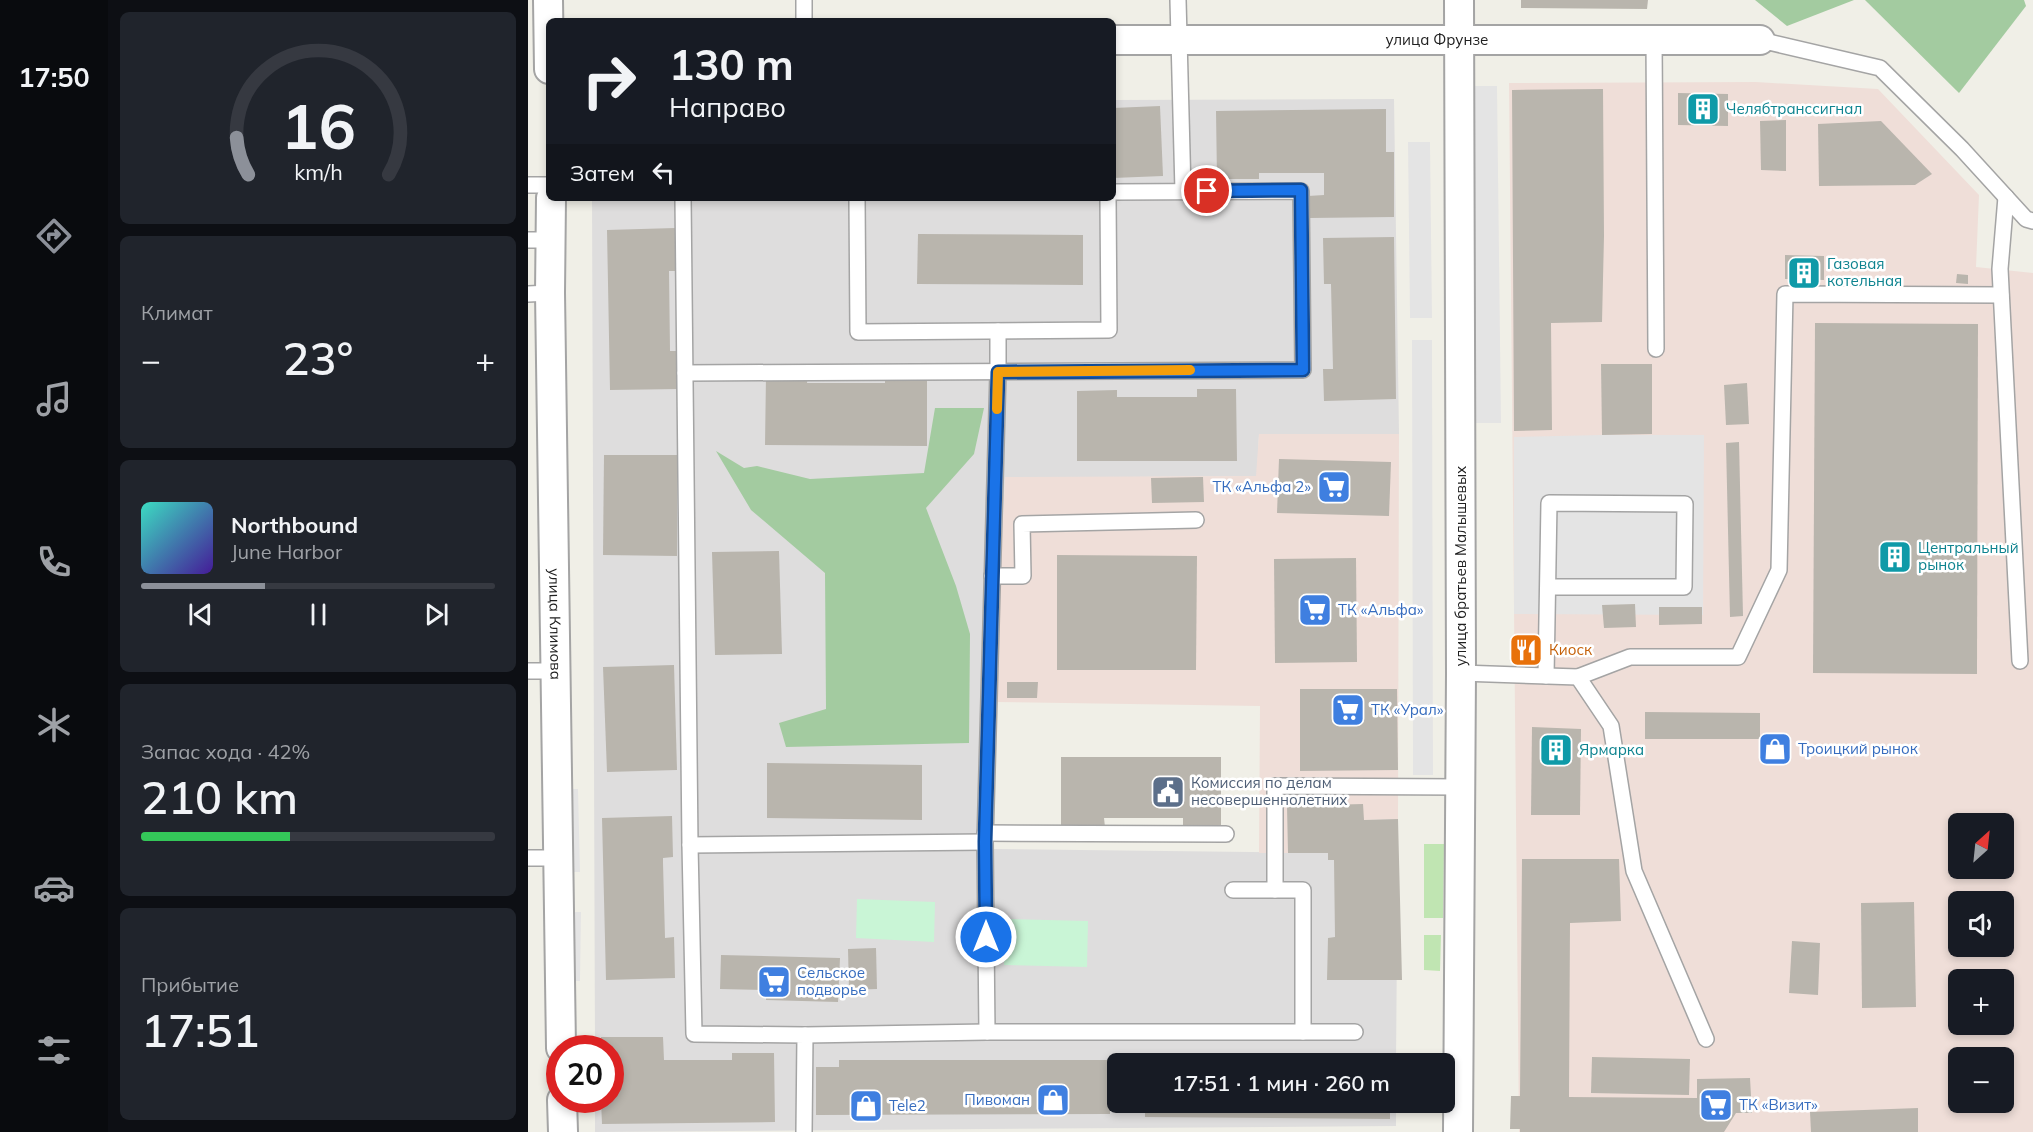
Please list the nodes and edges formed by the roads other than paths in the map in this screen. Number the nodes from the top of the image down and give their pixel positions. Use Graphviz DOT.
graph roads {
  1 [pos="548,0"];
  2 [pos="804,0"];
  3 [pos="1178,0"];
  4 [pos="1459,0"];
  5 [pos="548,18"];
  6 [pos="804,18"];
  7 [pos="528,37"];
  8 [pos="546,37"];
  9 [pos="1458,39"];
  10 [pos="1654,39"];
  11 [pos="1116,40"];
  12 [pos="1178,40"];
  13 [pos="1760,40"];
  14 [pos="528,185"];
  15 [pos="546,185"];
  16 [pos="1184,191"];
  17 [pos="1116,192"];
  18 [pos="2007,197"];
  19 [pos="550,201"];
  20 [pos="683,201"];
  21 [pos="857,201"];
  22 [pos="1108,201"];
  23 [pos="2033,221"];
  24 [pos="540,240"];
  25 [pos="539,294"];
  26 [pos="2001,295"];
  27 [pos="998,331"];
  28 [pos="1656,349"];
  29 [pos="998,372"];
  30 [pos="685,373"];
  31 [pos="1196,520"];
  32 [pos="992,576"];
  33 [pos="1548,587"];
  34 [pos="2020,661"];
  35 [pos="542,671"];
  36 [pos="1461,673"];
  37 [pos="1546,676"];
  38 [pos="1578,677"];
  39 [pos="1460,787"];
  40 [pos="1226,834"];
  41 [pos="985,837"];
  42 [pos="690,845"];
  43 [pos="528,858"];
  44 [pos="559,858"];
  45 [pos="1233,890"];
  46 [pos="1275,890"];
  47 [pos="987,1032"];
  48 [pos="1303,1032"];
  49 [pos="1355,1032"];
  50 [pos="561,1035"];
  51 [pos="805,1035"];
  52 [pos="1706,1040"];
  53 [pos="562,1113"];
  54 [pos="562,1132"];
  55 [pos="804,1132"];
  56 [pos="1458,1132"];
  1 -- 5 [label="street"];
  2 -- 6 [label="lane"];
  3 -- 12 [label="lane"];
  4 -- 9 [label="street, улица братьев Малышевых"];
  7 -- 8 [label="street"];
  9 -- 10 [label="street, улица Фрунзе"];
  9 -- 12 [label="street, улица Фрунзе"];
  9 -- 36 [label="street, улица братьев Малышевых"];
  10 -- 13 [label="street, улица Фрунзе"];
  10 -- 28 [label="lane"];
  11 -- 12 [label="street, улица Фрунзе"];
  12 -- 16 [label="lane"];
  13 -- 18 [label="lane"];
  14 -- 15 [label="lane"];
  16 -- 17 [label="lane"];
  16 -- 29 [label="lane"];
  18 -- 23 [label="lane"];
  18 -- 26 [label="lane"];
  19 -- 24 [label="street, улица Климова"];
  20 -- 30 [label="lane"];
  21 -- 27 [label="lane"];
  22 -- 27 [label="lane"];
  24 -- 25 [label="street, улица Климова"];
  25 -- 35 [label="street, улица Климова"];
  26 -- 34 [label="lane"];
  26 -- 38 [label="lane"];
  27 -- 29 [label="lane"];
  29 -- 30 [label="lane"];
  29 -- 32 [label="lane"];
  30 -- 42 [label="lane"];
  31 -- 32 [label="lane"];
  32 -- 41 [label="lane"];
  33 -- 33 [label="lane"];
  33 -- 37 [label="lane"];
  35 -- 44 [label="street, улица Климова"];
  36 -- 37 [label="lane"];
  36 -- 39 [label="street, улица братьев Малышевых"];
  37 -- 38 [label="lane"];
  38 -- 52 [label="lane"];
  39 -- 46 [label="lane"];
  39 -- 56 [label="street, улица братьев Малышевых"];
  40 -- 41 [label="lane"];
  41 -- 42 [label="lane"];
  41 -- 47 [label="lane"];
  42 -- 51 [label="lane"];
  43 -- 44 [label="lane"];
  44 -- 50 [label="street, улица Климова"];
  45 -- 46 [label="lane"];
  46 -- 48 [label="lane"];
  47 -- 48 [label="lane"];
  47 -- 51 [label="lane"];
  48 -- 49 [label="lane"];
  51 -- 55 [label="lane"];
  53 -- 54 [label="street"];
}
